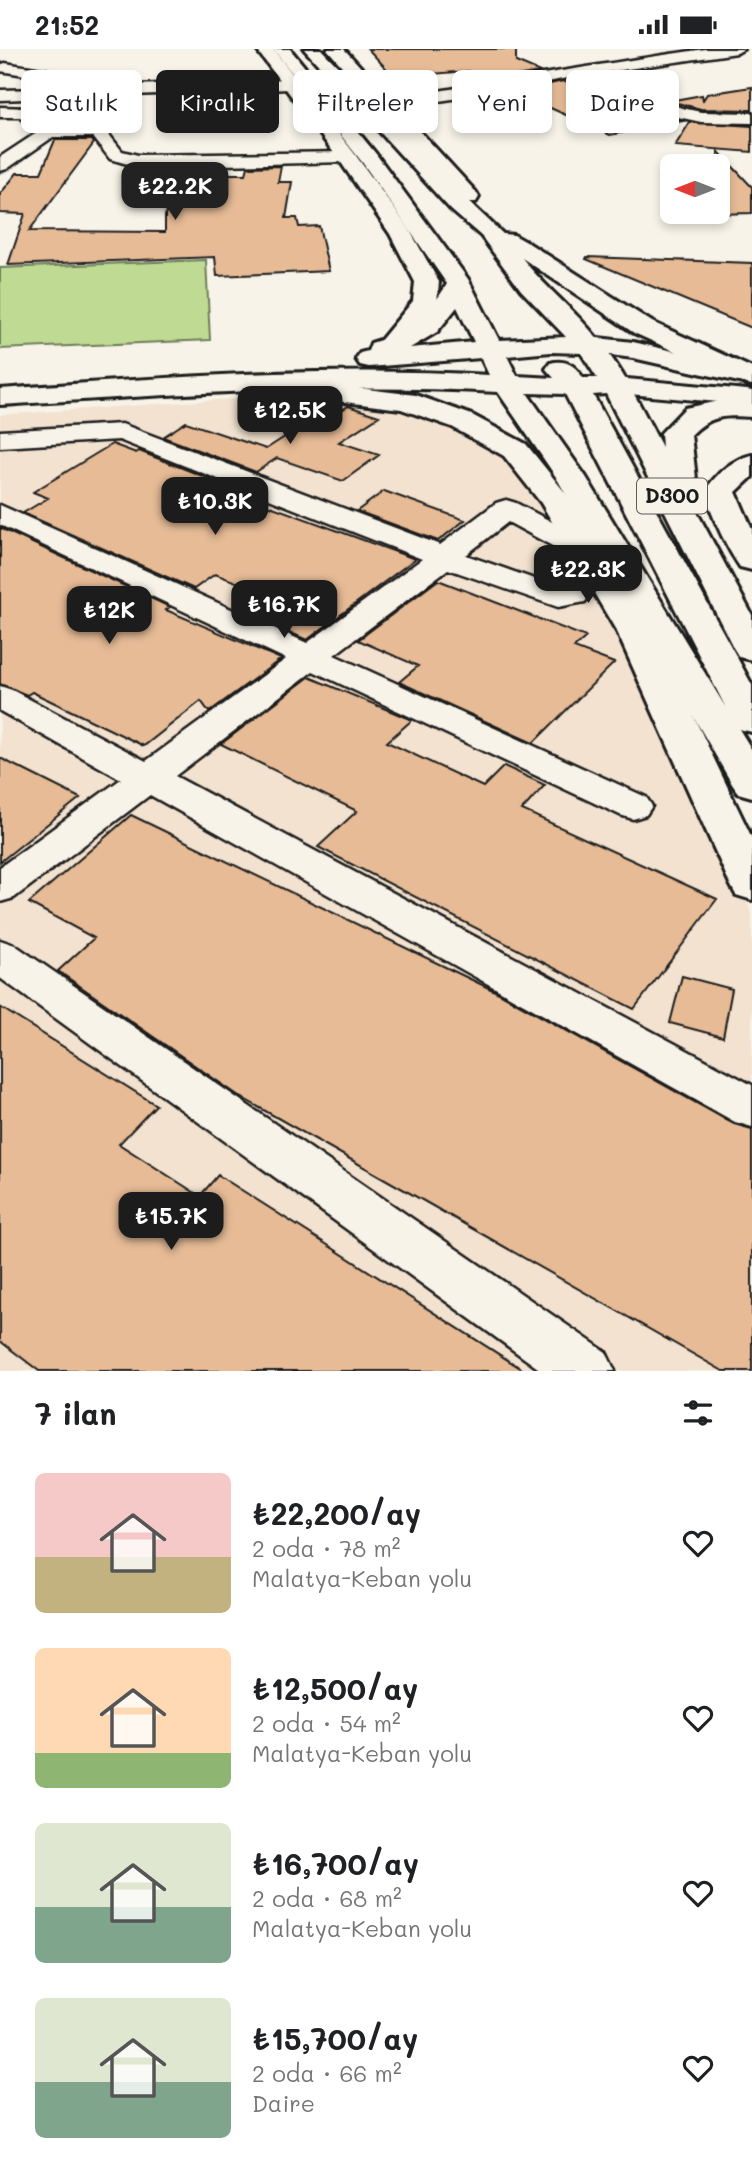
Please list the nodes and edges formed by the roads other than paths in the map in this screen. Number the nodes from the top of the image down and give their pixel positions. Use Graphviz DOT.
graph roads {
  1 [pos="264,49"];
  2 [pos="270,49"];
  3 [pos="281,49"];
  4 [pos="312,49"];
  5 [pos="335,49"];
  6 [pos="611,49"];
  7 [pos="737,49"];
  8 [pos="630,64"];
  9 [pos="5,68"];
  10 [pos="21,70"];
  11 [pos="298,70"];
  12 [pos="354,70"];
  13 [pos="587,70"];
  14 [pos="636,70"];
  15 [pos="293,72"];
  16 [pos="566,73"];
  17 [pos="289,84"];
  18 [pos="142,89"];
  19 [pos="21,94"];
  20 [pos="0,95"];
  21 [pos="438,96"];
  22 [pos="0,112"];
  23 [pos="21,112"];
  24 [pos="679,112"];
  25 [pos="679,113"];
  26 [pos="752,118"];
  27 [pos="695,132"];
  28 [pos="48,133"];
  29 [pos="99,133"];
  30 [pos="348,133"];
  31 [pos="412,133"];
  32 [pos="347,156"];
  33 [pos="0,165"];
  34 [pos="387,183"];
  35 [pos="489,231"];
  36 [pos="458,284"];
  37 [pos="539,329"];
  38 [pos="582,338"];
  39 [pos="388,347"];
  40 [pos="492,348"];
  41 [pos="335,362"];
  42 [pos="0,383"];
  43 [pos="246,383"];
  44 [pos="750,384"];
  45 [pos="617,386"];
  46 [pos="577,392"];
  47 [pos="513,393"];
  48 [pos="0,397"];
  49 [pos="752,408"];
  50 [pos="0,439"];
  51 [pos="547,443"];
  52 [pos="752,464"];
  53 [pos="555,500"];
  54 [pos="0,514"];
  55 [pos="684,519"];
  56 [pos="584,551"];
  57 [pos="444,557"];
  58 [pos="752,560"];
  59 [pos="752,649"];
  60 [pos="309,656"];
  61 [pos="0,697"];
  62 [pos="752,720"];
  63 [pos="146,778"];
  64 [pos="752,784"];
  65 [pos="634,806"];
  66 [pos="752,884"];
  67 [pos="0,888"];
  68 [pos="0,956"];
  69 [pos="752,1108"];
  70 [pos="587,1371"];
  1 -- 17 [label="main road"];
  2 -- 15 [label="main road"];
  3 -- 11 [label="main road"];
  4 -- 35 [label="main road, D300"];
  5 -- 12 [label="main road"];
  6 -- 8 [label="street"];
  7 -- 8 [label="street"];
  8 -- 13 [label="street"];
  8 -- 14 [label="street"];
  9 -- 10 [label="street"];
  16 -- 21 [label="street"];
  17 -- 18 [label="street"];
  17 -- 32 [label="main road"];
  19 -- 20 [label="street"];
  22 -- 23 [label="street"];
  24 -- 26 [label="street"];
  25 -- 27 [label="street"];
  28 -- 33 [label="street"];
  29 -- 32 [label="street"];
  30 -- 34 [label="main road"];
  31 -- 35 [label="main road"];
  32 -- 39 [label="main road"];
  34 -- 36 [label="main road"];
  34 -- 37 [label="main road"];
  35 -- 38 [label="main road, D300"];
  35 -- 44 [label="main road"];
  36 -- 39 [label="main road"];
  36 -- 40 [label="main road"];
  37 -- 38 [label="main road"];
  37 -- 40 [label="main road"];
  37 -- 45 [label="main road"];
  38 -- 44 [label="main road"];
  38 -- 45 [label="main road, D300"];
  39 -- 41 [label="main road"];
  40 -- 41 [label="main road"];
  40 -- 46 [label="main road"];
  40 -- 47 [label="main road"];
  41 -- 42 [label="main road"];
  43 -- 47 [label="main road"];
  43 -- 48 [label="main road"];
  43 -- 53 [label="main road"];
  44 -- 45 [label="main road"];
  45 -- 46 [label="main road"];
  45 -- 55 [label="main road, D300"];
  46 -- 47 [label="main road"];
  46 -- 62 [label="main road"];
  47 -- 51 [label="main road"];
  49 -- 55 [label="main road"];
  50 -- 57 [label="street"];
  51 -- 53 [label="main road"];
  51 -- 64 [label="main road"];
  52 -- 58 [label="main road"];
  53 -- 56 [label="main road"];
  54 -- 60 [label="street"];
  55 -- 59 [label="main road, D300"];
  56 -- 57 [label="street"];
  56 -- 57 [label="street"];
  56 -- 66 [label="main road"];
  57 -- 60 [label="street"];
  60 -- 63 [label="street"];
  60 -- 65 [label="street"];
  61 -- 63 [label="street"];
  63 -- 67 [label="street"];
  63 -- 69 [label="street"];
  68 -- 70 [label="street"];
}
